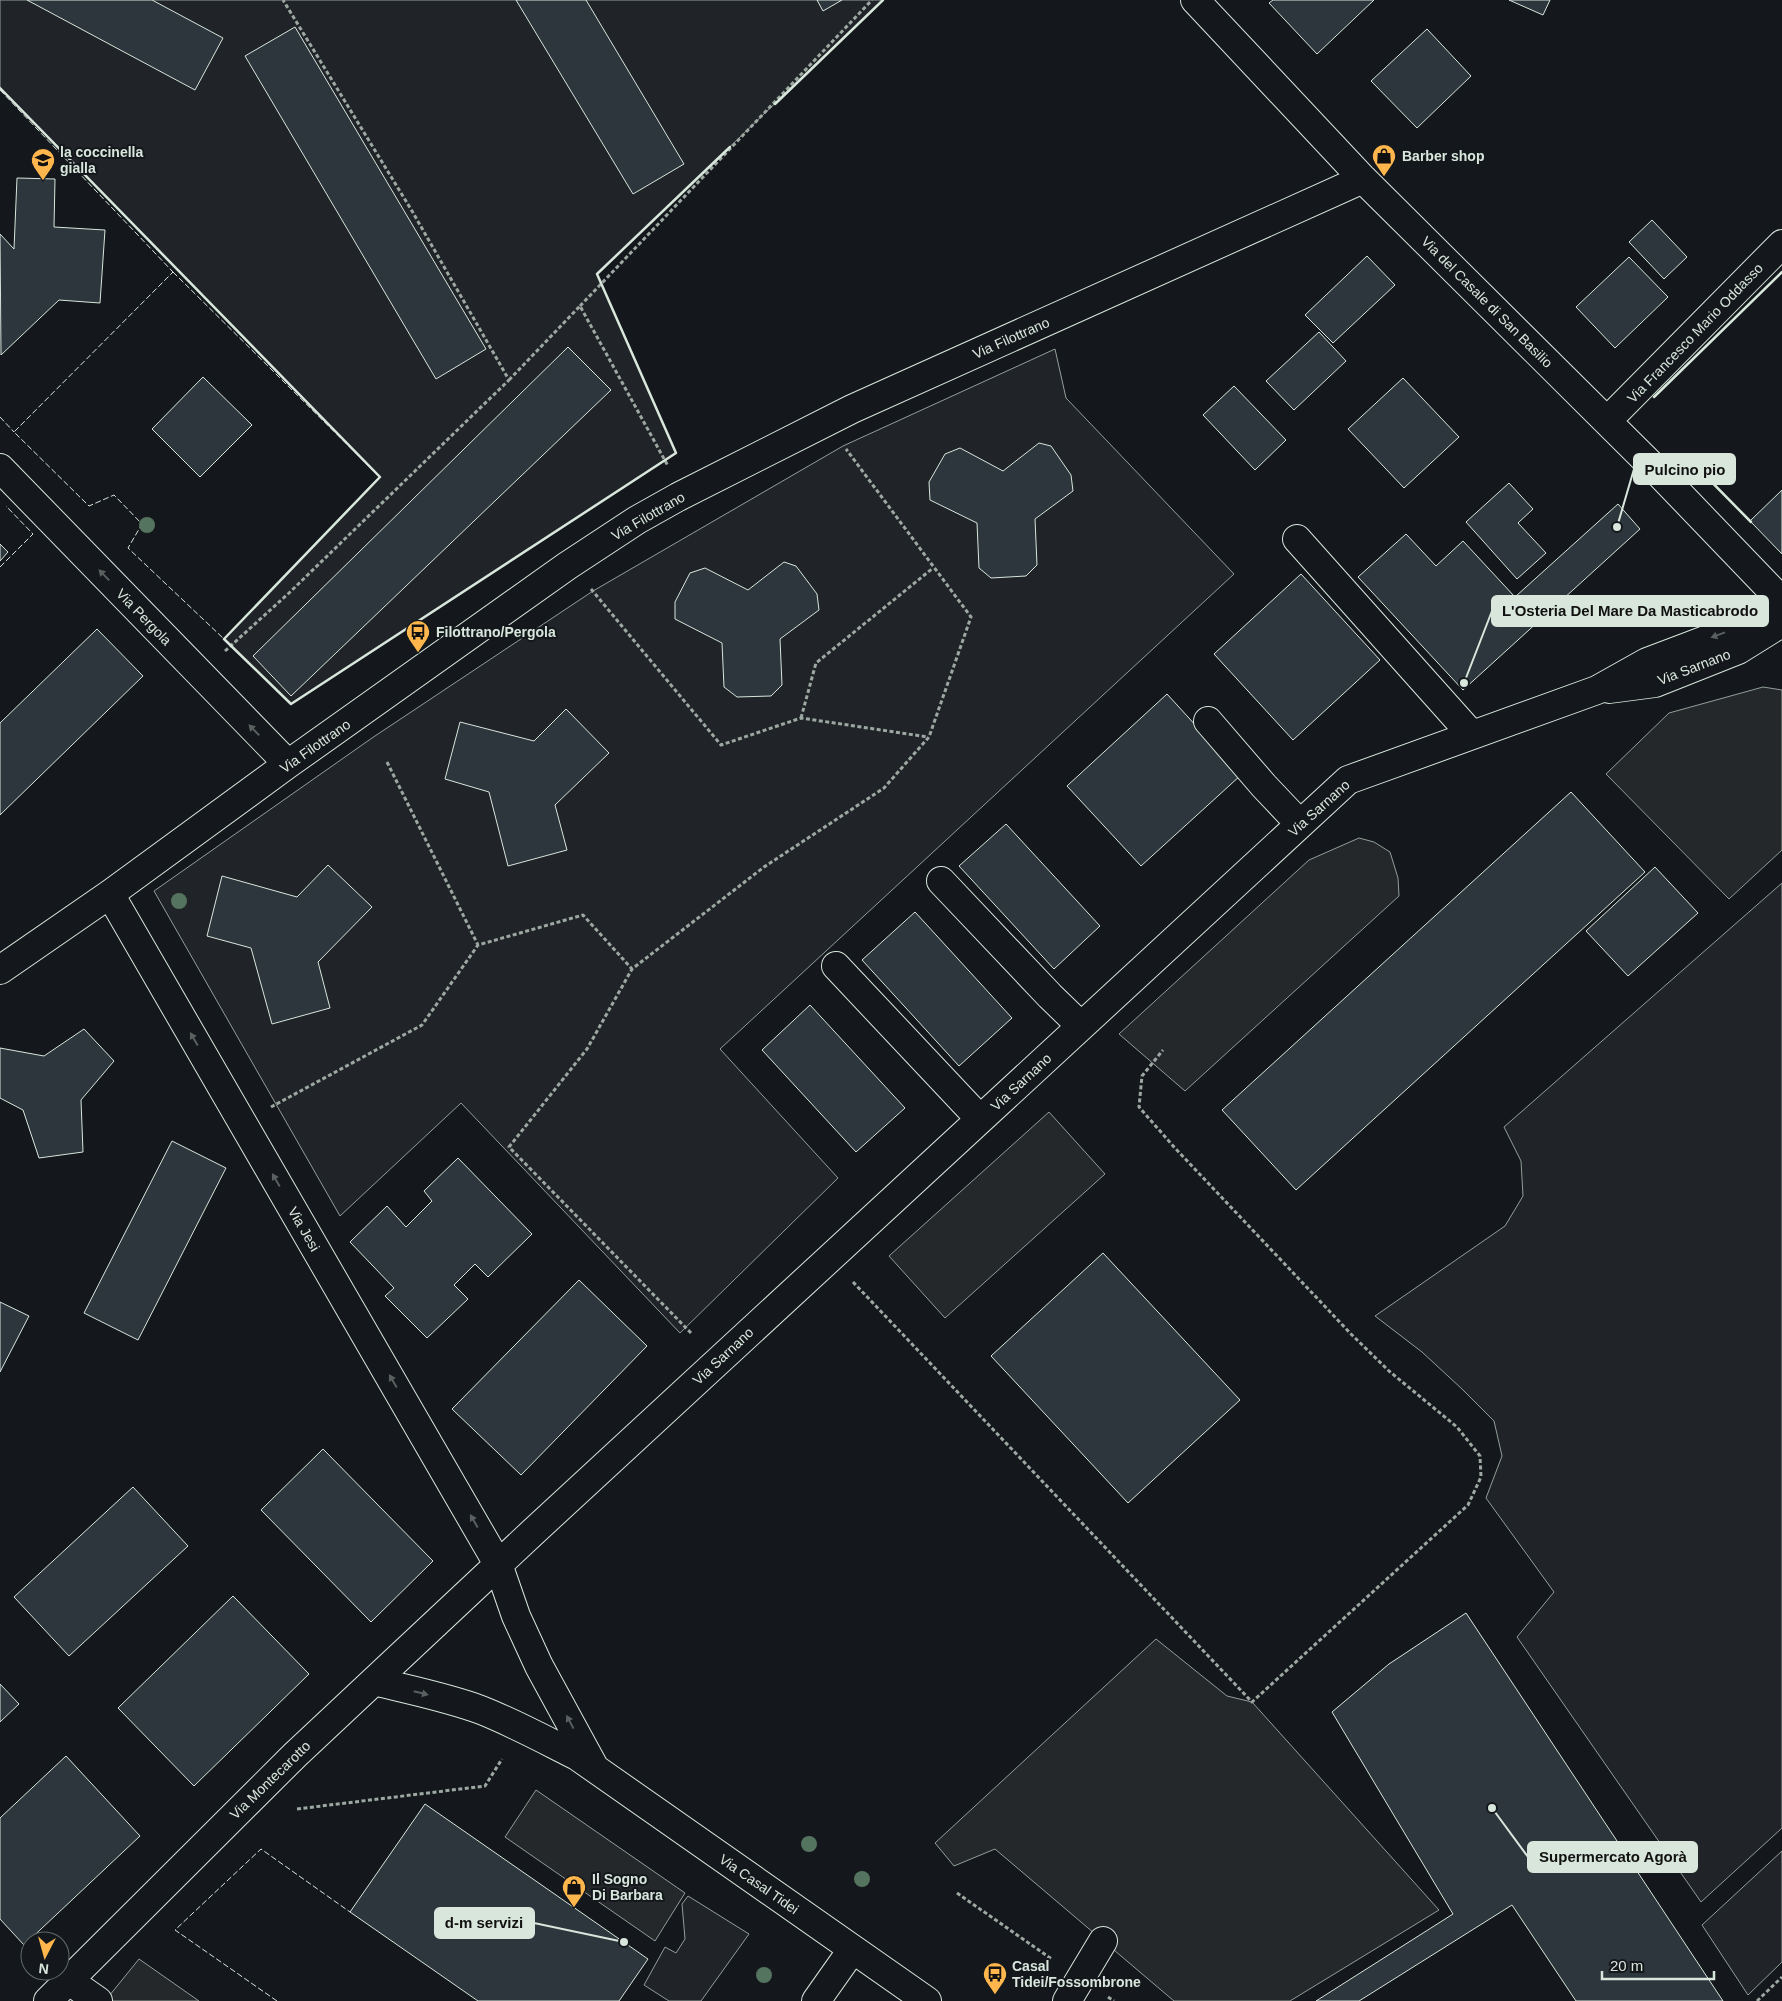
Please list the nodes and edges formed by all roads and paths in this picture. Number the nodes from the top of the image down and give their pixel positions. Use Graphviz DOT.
graph roads {
  1 [pos="283,0"];
  2 [pos="872,0"];
  3 [pos="1195,0"];
  4 [pos="1363,179"];
  5 [pos="1782,244"];
  6 [pos="580,306"];
  7 [pos="509,380"];
  8 [pos="1607,421"];
  9 [pos="843,446"];
  10 [pos="668,467"];
  11 [pos="0,468"];
  12 [pos="1297,539"];
  13 [pos="934,568"];
  14 [pos="589,587"];
  15 [pos="1782,601"];
  16 [pos="1782,618"];
  17 [pos="1782,622"];
  18 [pos="231,646"];
  19 [pos="1598,690"];
  20 [pos="801,718"];
  21 [pos="1208,721"];
  22 [pos="1472,735"];
  23 [pos="929,737"];
  24 [pos="387,762"];
  25 [pos="288,764"];
  26 [pos="1300,824"];
  27 [pos="941,881"];
  28 [pos="110,894"];
  29 [pos="478,945"];
  30 [pos="836,966"];
  31 [pos="632,969"];
  32 [pos="0,970"];
  33 [pos="1081,1026"];
  34 [pos="1163,1050"];
  35 [pos="266,1110"];
  36 [pos="980,1120"];
  37 [pos="848,1278"];
  38 [pos="691,1333"];
  39 [pos="498,1564"];
  40 [pos="374,1681"];
  41 [pos="502,1760"];
  42 [pos="593,1765"];
  43 [pos="297,1809"];
  44 [pos="957,1893"];
  45 [pos="1103,1941"];
  46 [pos="852,1950"];
  47 [pos="1782,1977"];
  48 [pos="70,1978"];
  49 [pos="67,1981"];
  50 [pos="69,1981"];
  51 [pos="1074,1990"];
  52 [pos="48,2001"];
  53 [pos="98,2001"];
  54 [pos="816,2001"];
  55 [pos="927,2001"];
  56 [pos="1114,2001"];
  57 [pos="1756,2001"];
  1 -- 7 [label="path"];
  2 -- 6 [label="path"];
  3 -- 4 [label="street, Via del Casale di San Basilio"];
  4 -- 8 [label="street, Via del Casale di San Basilio"];
  4 -- 25 [label="street, Via Filottrano"];
  5 -- 8 [label="street, Via Francesco Mario Oddasso"];
  6 -- 7 [label="path"];
  6 -- 10 [label="path"];
  7 -- 18 [label="path"];
  8 -- 15 [label="street, Via del Casale di San Basilio"];
  9 -- 13 [label="path"];
  25 -- 11 [label="street, Via Pergola, one-way"];
  12 -- 22 [label="street"];
  13 -- 20 [label="path"];
  13 -- 23 [label="path"];
  14 -- 20 [label="path"];
  16 -- 19 [label="street, Via Sarnano, one-way"];
  17 -- 19 [label="street, Via Sarnano"];
  19 -- 22 [label="street, Via Sarnano"];
  20 -- 23 [label="path"];
  21 -- 26 [label="street"];
  22 -- 26 [label="street, Via Sarnano"];
  23 -- 31 [label="path"];
  24 -- 29 [label="path"];
  25 -- 28 [label="street, Via Filottrano"];
  26 -- 33 [label="street, Via Sarnano"];
  27 -- 33 [label="street"];
  28 -- 32 [label="street, Via Filottrano"];
  39 -- 28 [label="street, Via Jesi, one-way"];
  29 -- 31 [label="path"];
  29 -- 35 [label="path"];
  30 -- 36 [label="street"];
  31 -- 38 [label="path"];
  33 -- 36 [label="street, Via Sarnano"];
  34 -- 37 [label="path"];
  36 -- 39 [label="street, Via Sarnano"];
  39 -- 40 [label="street, Via Montecarotto"];
  42 -- 39 [label="street, Via Casal Tidei, one-way"];
  40 -- 42 [label="street, Via Casal Tidei, one-way"];
  40 -- 48 [label="street, Via Montecarotto"];
  41 -- 43 [label="path"];
  42 -- 46 [label="street, Via Casal Tidei"];
  44 -- 51 [label="path"];
  45 -- 51 [label="street"];
  46 -- 54 [label="street"];
  46 -- 55 [label="street, Via Casal Tidei"];
  47 -- 57 [label="path"];
  49 -- 52 [label="street, Via Montecarotto"];
  50 -- 53 [label="street"];
  51 -- 56 [label="path"];
}
